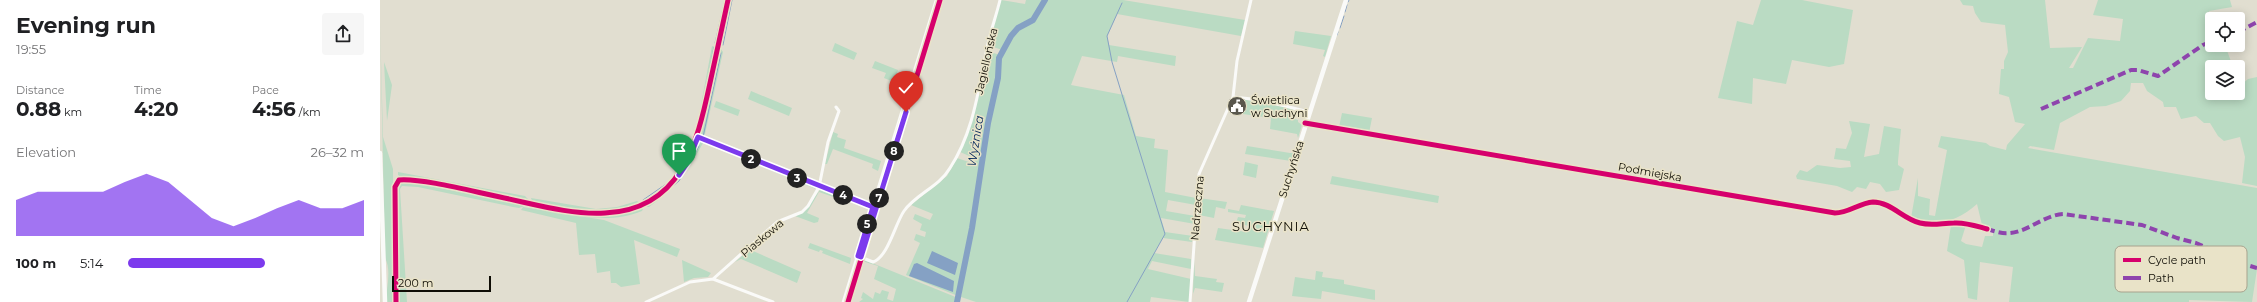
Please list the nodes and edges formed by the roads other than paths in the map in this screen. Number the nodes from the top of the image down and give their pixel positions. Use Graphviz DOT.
graph roads {
  1 [pos="728,0"];
  2 [pos="937,0"];
  3 [pos="1000,0"];
  4 [pos="1251,0"];
  5 [pos="1346,0"];
  6 [pos="1233,97"];
  7 [pos="837,108"];
  8 [pos="1309,112"];
  9 [pos="1305,123"];
  10 [pos="698,137"];
  11 [pos="380,153"];
  12 [pos="819,187"];
  13 [pos="873,207"];
  14 [pos="1987,229"];
  15 [pos="858,256"];
  16 [pos="713,279"];
  17 [pos="385,302"];
  18 [pos="396,302"];
  19 [pos="646,302"];
  20 [pos="773,302"];
  21 [pos="844,302"];
  22 [pos="1190,302"];
  23 [pos="1248,302"];
  1 -- 10 [label="street"];
  2 -- 13 [label="street"];
  3 -- 15 [label="street, Jagiellońska"];
  4 -- 6 [label="street, Nadrzeczna"];
  5 -- 8 [label="street, Suchyńska"];
  6 -- 8 [label="street"];
  6 -- 22 [label="street, Nadrzeczna"];
  7 -- 12 [label="street, Piaskowa"];
  8 -- 9 [label="street, Suchyńska"];
  9 -- 14 [label="street, Podmiejska"];
  9 -- 23 [label="street, Suchyńska"];
  10 -- 12 [label="street"];
  10 -- 18 [label="street"];
  11 -- 17 [label="street"];
  12 -- 13 [label="street"];
  12 -- 16 [label="street, Piaskowa"];
  13 -- 15 [label="street"];
  15 -- 21 [label="street"];
  16 -- 19 [label="street"];
  16 -- 20 [label="street"];
}
